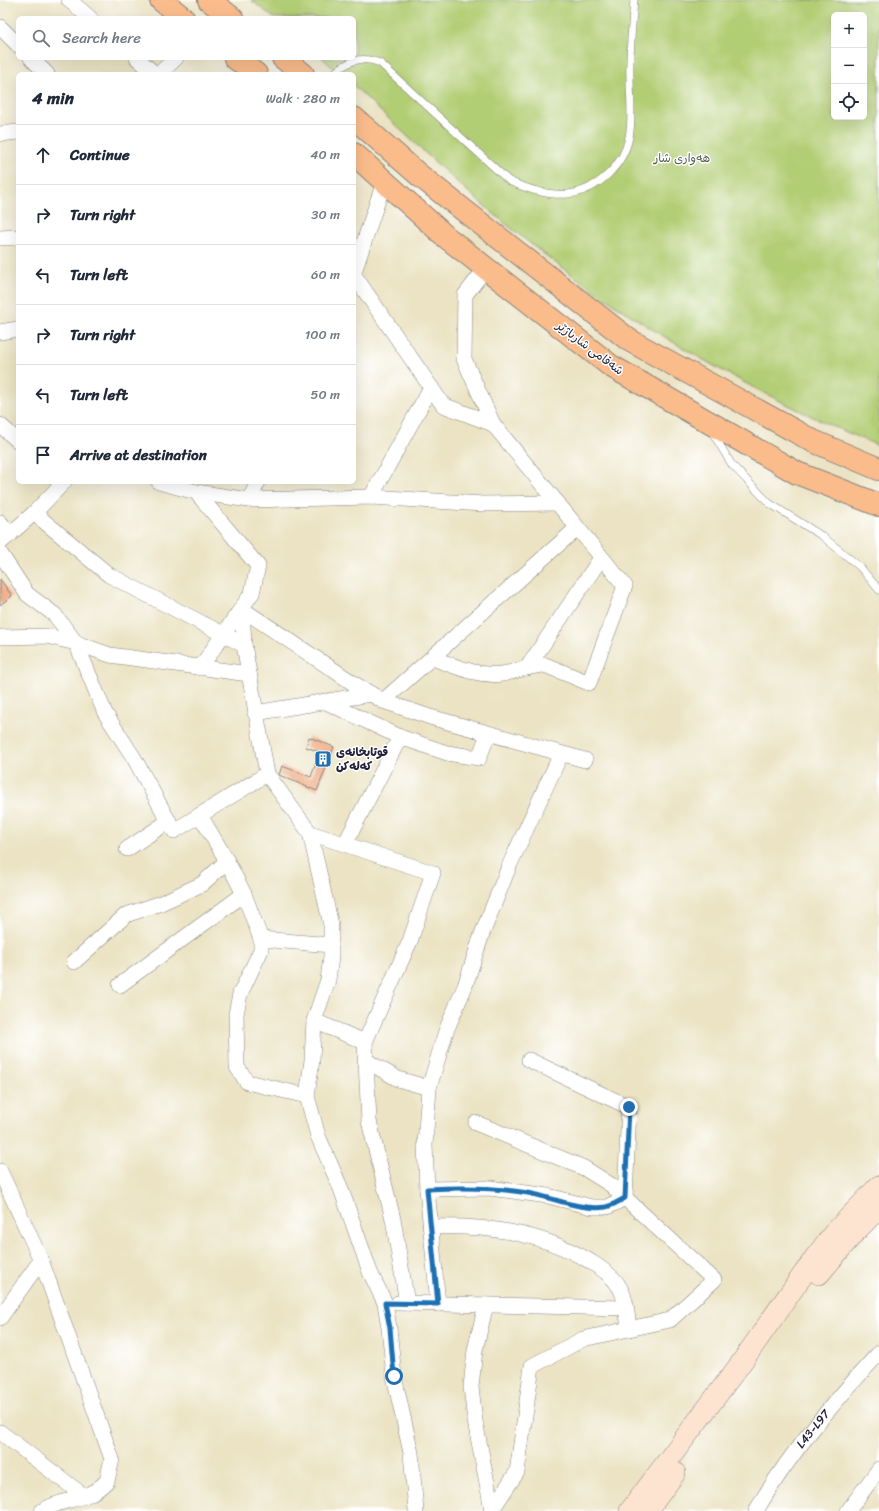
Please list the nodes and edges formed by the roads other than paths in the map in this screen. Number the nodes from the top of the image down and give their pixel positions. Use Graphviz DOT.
graph roads {
  1 [pos="69,0"];
  2 [pos="161,0"];
  3 [pos="209,0"];
  4 [pos="634,0"];
  5 [pos="88,16"];
  6 [pos="181,16"];
  7 [pos="229,16"];
  8 [pos="0,27"];
  9 [pos="16,43"];
  10 [pos="356,59"];
  11 [pos="33,60"];
  12 [pos="139,60"];
  13 [pos="174,60"];
  14 [pos="238,60"];
  15 [pos="285,60"];
  16 [pos="354,60"];
  17 [pos="45,72"];
  18 [pos="153,72"];
  19 [pos="161,72"];
  20 [pos="253,72"];
  21 [pos="300,72"];
  22 [pos="336,72"];
  23 [pos="356,120"];
  24 [pos="16,132"];
  25 [pos="0,134"];
  26 [pos="356,156"];
  27 [pos="419,175"];
  28 [pos="392,188"];
  29 [pos="16,237"];
  30 [pos="0,238"];
  31 [pos="356,268"];
  32 [pos="486,268"];
  33 [pos="356,278"];
  34 [pos="16,329"];
  35 [pos="0,332"];
  36 [pos="16,338"];
  37 [pos="0,342"];
  38 [pos="431,387"];
  39 [pos="704,420"];
  40 [pos="493,424"];
  41 [pos="0,425"];
  42 [pos="16,439"];
  43 [pos="879,469"];
  44 [pos="62,484"];
  45 [pos="166,484"];
  46 [pos="257,484"];
  47 [pos="196,492"];
  48 [pos="371,497"];
  49 [pos="249,500"];
  50 [pos="558,503"];
  51 [pos="879,504"];
  52 [pos="34,513"];
  53 [pos="0,522"];
  54 [pos="577,528"];
  55 [pos="5,539"];
  56 [pos="0,553"];
  57 [pos="601,558"];
  58 [pos="879,590"];
  59 [pos="242,609"];
  60 [pos="224,634"];
  61 [pos="0,637"];
  62 [pos="76,643"];
  63 [pos="244,645"];
  64 [pos="432,658"];
  65 [pos="200,668"];
  66 [pos="527,668"];
  67 [pos="249,674"];
  68 [pos="377,697"];
  69 [pos="324,701"];
  70 [pos="255,713"];
  71 [pos="488,734"];
  72 [pos="400,737"];
  73 [pos="561,754"];
  74 [pos="585,760"];
  75 [pos="267,774"];
  76 [pos="200,815"];
  77 [pos="169,821"];
  78 [pos="310,833"];
  79 [pos="345,844"];
  80 [pos="127,849"];
  81 [pos="228,862"];
  82 [pos="244,894"];
  83 [pos="261,939"];
  84 [pos="331,944"];
  85 [pos="74,962"];
  86 [pos="120,985"];
  87 [pos="314,1021"];
  88 [pos="365,1042"];
  89 [pos="366,1060"];
  90 [pos="529,1060"];
  91 [pos="429,1088"];
  92 [pos="307,1096"];
  93 [pos="476,1123"];
  94 [pos="0,1171"];
  95 [pos="879,1186"];
  96 [pos="427,1189"];
  97 [pos="625,1198"];
  98 [pos="879,1208"];
  99 [pos="430,1227"];
  100 [pos="41,1260"];
  101 [pos="385,1303"];
  102 [pos="407,1303"];
  103 [pos="438,1304"];
  104 [pos="486,1305"];
  105 [pos="625,1308"];
  106 [pos="0,1318"];
  107 [pos="629,1329"];
  108 [pos="879,1353"];
  109 [pos="0,1432"];
  110 [pos="671,1466"];
  111 [pos="879,1469"];
  112 [pos="84,1496"];
  113 [pos="49,1509"];
  114 [pos="491,1510"];
  115 [pos="416,1511"];
  116 [pos="630,1511"];
  117 [pos="647,1511"];
  118 [pos="756,1511"];
  119 [pos="848,1511"];
  1 -- 5 [label="street"];
  2 -- 6 [label="main road"];
  3 -- 7 [label="main road"];
  4 -- 10 [label="lane"];
  8 -- 9 [label="street"];
  11 -- 17 [label="street"];
  12 -- 18 [label="street"];
  13 -- 19 [label="street"];
  14 -- 20 [label="main road"];
  15 -- 21 [label="main road"];
  16 -- 22 [label="lane"];
  23 -- 27 [label="main road"];
  24 -- 25 [label="street"];
  26 -- 28 [label="main road, شەقامی شارباژێر"];
  27 -- 28 [label="main road"];
  27 -- 43 [label="main road"];
  28 -- 31 [label="street"];
  28 -- 32 [label="main road, شەقامی شارباژێر"];
  29 -- 30 [label="street"];
  32 -- 39 [label="main road, شەقامی شارباژێر"];
  32 -- 40 [label="street"];
  33 -- 38 [label="street"];
  34 -- 35 [label="street"];
  36 -- 37 [label="street"];
  38 -- 40 [label="street"];
  38 -- 48 [label="street"];
  39 -- 51 [label="main road, شەقامی شارباژێر"];
  39 -- 58 [label="lane"];
  40 -- 50 [label="street"];
  41 -- 42 [label="street"];
  44 -- 52 [label="street"];
  45 -- 47 [label="street"];
  46 -- 49 [label="street"];
  47 -- 49 [label="street"];
  47 -- 59 [label="street"];
  48 -- 49 [label="street"];
  48 -- 50 [label="street"];
  50 -- 54 [label="street"];
  52 -- 55 [label="street"];
  52 -- 60 [label="street"];
  53 -- 55 [label="street"];
  54 -- 57 [label="street"];
  54 -- 64 [label="street"];
  56 -- 62 [label="street"];
  57 -- 66 [label="street"];
  57 -- 66 [label="street"];
  59 -- 60 [label="street"];
  59 -- 63 [label="street"];
  59 -- 68 [label="street"];
  60 -- 63 [label="street"];
  60 -- 65 [label="street"];
  61 -- 62 [label="street"];
  62 -- 65 [label="street"];
  62 -- 77 [label="street"];
  63 -- 67 [label="street"];
  64 -- 66 [label="street"];
  64 -- 68 [label="street"];
  65 -- 67 [label="street"];
  67 -- 70 [label="street"];
  68 -- 69 [label="street"];
  68 -- 71 [label="street"];
  69 -- 70 [label="street"];
  69 -- 72 [label="street"];
  70 -- 75 [label="street"];
  71 -- 72 [label="street"];
  71 -- 73 [label="street"];
  72 -- 79 [label="street"];
  73 -- 74 [label="street"];
  73 -- 91 [label="street"];
  75 -- 76 [label="street"];
  75 -- 78 [label="street"];
  76 -- 77 [label="street"];
  76 -- 81 [label="street"];
  77 -- 80 [label="street"];
  78 -- 79 [label="street"];
  78 -- 84 [label="street"];
  79 -- 88 [label="street"];
  81 -- 82 [label="street"];
  81 -- 85 [label="street"];
  82 -- 83 [label="street"];
  82 -- 86 [label="street"];
  83 -- 84 [label="street"];
  83 -- 92 [label="street"];
  84 -- 87 [label="street"];
  87 -- 88 [label="street"];
  87 -- 92 [label="street"];
  88 -- 89 [label="street"];
  89 -- 91 [label="street"];
  89 -- 102 [label="street"];
  90 -- 97 [label="street"];
  91 -- 96 [label="street"];
  92 -- 101 [label="street"];
  93 -- 97 [label="street"];
  94 -- 100 [label="street"];
  95 -- 110 [label="street"];
  96 -- 97 [label="street"];
  96 -- 99 [label="street"];
  97 -- 107 [label="street"];
  98 -- 110 [label="street"];
  99 -- 103 [label="street"];
  99 -- 105 [label="street"];
  100 -- 106 [label="street"];
  100 -- 112 [label="street"];
  101 -- 102 [label="street"];
  101 -- 115 [label="street"];
  102 -- 103 [label="street"];
  103 -- 104 [label="street"];
  104 -- 105 [label="street"];
  104 -- 114 [label="street"];
  105 -- 107 [label="street"];
  107 -- 114 [label="street"];
  108 -- 118 [label="street, L43-L97"];
  109 -- 112 [label="street"];
  110 -- 116 [label="street"];
  110 -- 117 [label="street"];
  111 -- 119 [label="street"];
  112 -- 113 [label="street"];
}
